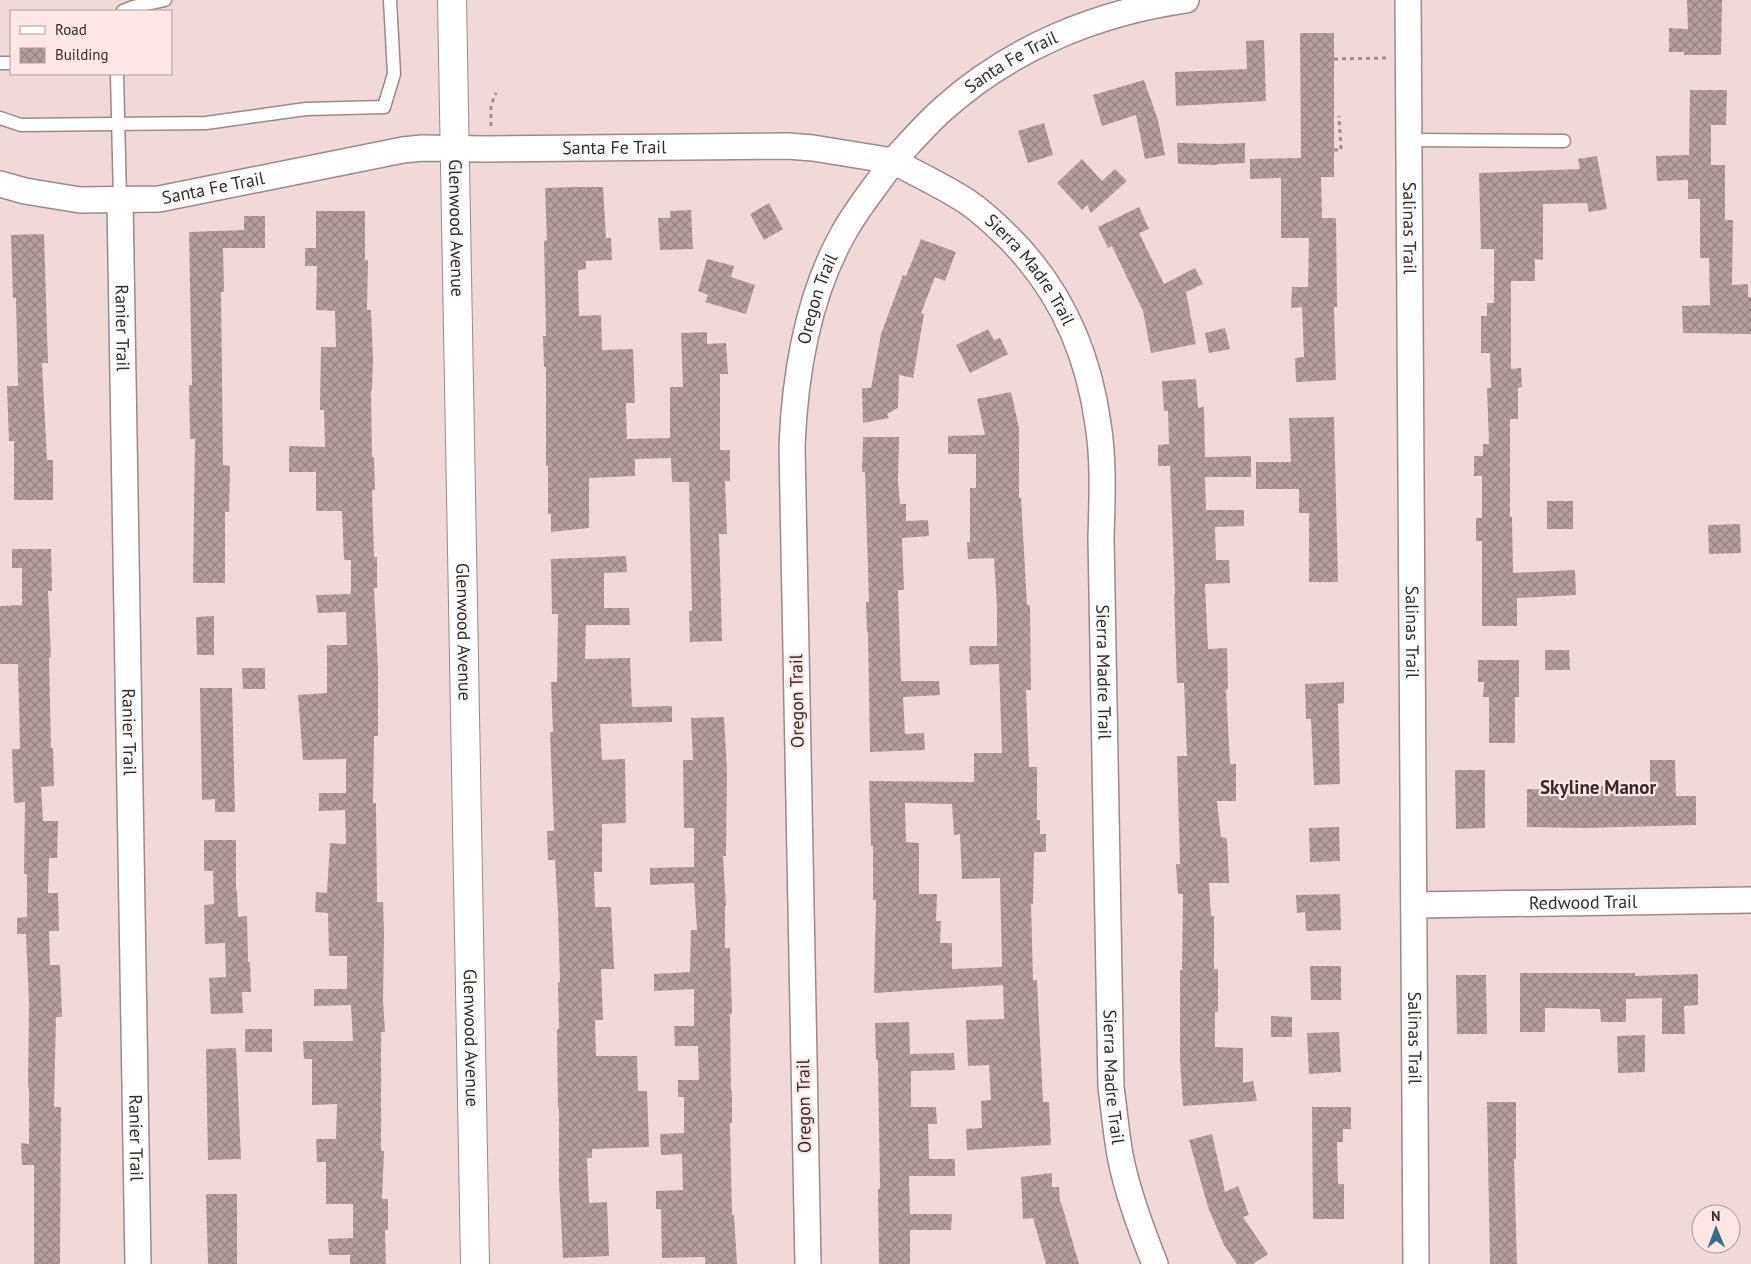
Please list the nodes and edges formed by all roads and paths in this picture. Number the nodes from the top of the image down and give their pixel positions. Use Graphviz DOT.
graph roads {
  1 [pos="165,0"];
  2 [pos="390,0"];
  3 [pos="452,0"];
  4 [pos="1186,0"];
  5 [pos="1408,0"];
  6 [pos="1138,4"];
  7 [pos="126,10"];
  8 [pos="1386,58"];
  9 [pos="1334,59"];
  10 [pos="117,75"];
  11 [pos="496,92"];
  12 [pos="1339,116"];
  13 [pos="0,118"];
  14 [pos="118,124"];
  15 [pos="491,128"];
  16 [pos="1409,140"];
  17 [pos="1564,141"];
  18 [pos="455,150"];
  19 [pos="1334,150"];
  20 [pos="893,161"];
  21 [pos="0,184"];
  22 [pos="120,200"];
  23 [pos="1751,900"];
  24 [pos="1414,905"];
  25 [pos="138,1264"];
  26 [pos="475,1264"];
  27 [pos="808,1264"];
  28 [pos="1155,1264"];
  29 [pos="1416,1264"];
  1 -- 7 [label="lane"];
  2 -- 14 [label="lane"];
  3 -- 18 [label="street, Glenwood Avenue"];
  4 -- 6 [label="street, Santa Fe Trail"];
  5 -- 16 [label="street, Salinas Trail"];
  6 -- 20 [label="street, Santa Fe Trail"];
  8 -- 9 [label="path"];
  10 -- 14 [label="lane"];
  11 -- 15 [label="path"];
  12 -- 19 [label="path"];
  13 -- 14 [label="lane"];
  14 -- 22 [label="lane"];
  16 -- 17 [label="lane"];
  16 -- 24 [label="street, Salinas Trail"];
  18 -- 20 [label="street, Santa Fe Trail"];
  18 -- 22 [label="street, Santa Fe Trail"];
  18 -- 26 [label="street, Glenwood Avenue"];
  20 -- 27 [label="street, Oregon Trail"];
  20 -- 28 [label="street, Sierra Madre Trail"];
  21 -- 22 [label="street, Santa Fe Trail"];
  22 -- 25 [label="street, Ranier Trail"];
  23 -- 24 [label="street, Redwood Trail"];
  24 -- 29 [label="street, Salinas Trail"];
}
